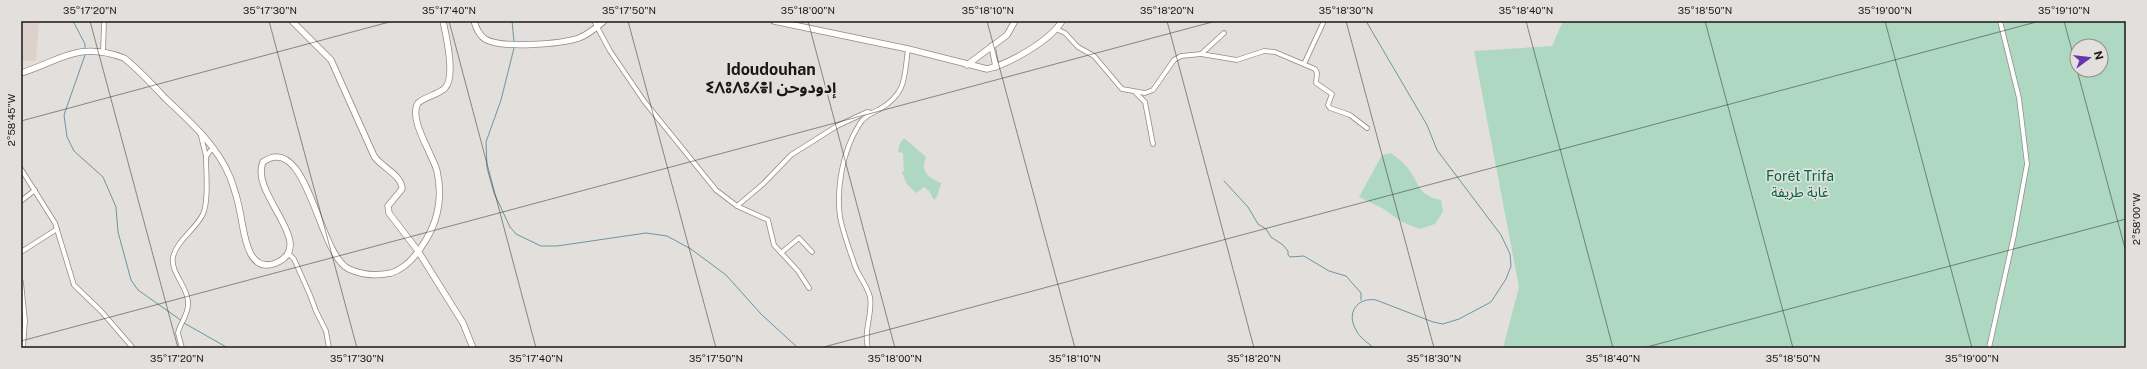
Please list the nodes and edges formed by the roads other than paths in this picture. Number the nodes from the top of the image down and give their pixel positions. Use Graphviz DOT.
graph roads {
  1 [pos="104,21"];
  2 [pos="292,21"];
  3 [pos="443,21"];
  4 [pos="474,21"];
  5 [pos="594,21"];
  6 [pos="604,21"];
  7 [pos="774,21"];
  8 [pos="1015,21"];
  9 [pos="1062,21"];
  10 [pos="1324,21"];
  11 [pos="2000,21"];
  12 [pos="597,28"];
  13 [pos="1056,30"];
  14 [pos="1224,34"];
  15 [pos="992,46"];
  16 [pos="908,49"];
  17 [pos="100,53"];
  18 [pos="1201,54"];
  19 [pos="1304,64"];
  20 [pos="967,65"];
  21 [pos="996,67"];
  22 [pos="21,73"];
  23 [pos="1136,92"];
  24 [pos="872,113"];
  25 [pos="1367,128"];
  26 [pos="200,131"];
  27 [pos="1153,144"];
  28 [pos="214,149"];
  29 [pos="206,156"];
  30 [pos="21,169"];
  31 [pos="35,190"];
  32 [pos="21,201"];
  33 [pos="737,206"];
  34 [pos="57,229"];
  35 [pos="418,251"];
  36 [pos="21,252"];
  37 [pos="812,252"];
  38 [pos="288,253"];
  39 [pos="781,253"];
  40 [pos="21,282"];
  41 [pos="809,288"];
  42 [pos="23,348"];
  43 [pos="134,348"];
  44 [pos="182,348"];
  45 [pos="329,348"];
  46 [pos="473,348"];
  47 [pos="868,348"];
  48 [pos="1988,348"];
  1 -- 17 [label="street"];
  2 -- 35 [label="street"];
  3 -- 35 [label="street"];
  4 -- 12 [label="street"];
  5 -- 12 [label="street"];
  6 -- 12 [label="street"];
  7 -- 16 [label="street"];
  8 -- 15 [label="street"];
  9 -- 13 [label="street"];
  10 -- 19 [label="street"];
  11 -- 48 [label="street"];
  12 -- 33 [label="street"];
  13 -- 21 [label="street"];
  13 -- 23 [label="street"];
  14 -- 18 [label="street"];
  15 -- 20 [label="street"];
  15 -- 21 [label="street"];
  16 -- 20 [label="street"];
  16 -- 24 [label="street"];
  17 -- 22 [label="street"];
  17 -- 26 [label="street"];
  18 -- 19 [label="street"];
  18 -- 23 [label="street"];
  19 -- 25 [label="street"];
  20 -- 21 [label="street"];
  23 -- 27 [label="street"];
  24 -- 33 [label="street"];
  24 -- 47 [label="street"];
  26 -- 28 [label="street"];
  26 -- 29 [label="street"];
  28 -- 29 [label="street"];
  28 -- 38 [label="street"];
  29 -- 44 [label="street"];
  30 -- 31 [label="street"];
  31 -- 32 [label="street"];
  31 -- 34 [label="street"];
  33 -- 39 [label="street"];
  34 -- 36 [label="street"];
  34 -- 43 [label="street"];
  35 -- 38 [label="street"];
  35 -- 46 [label="street"];
  37 -- 39 [label="street"];
  38 -- 45 [label="street"];
  39 -- 41 [label="street"];
  40 -- 42 [label="street"];
}
